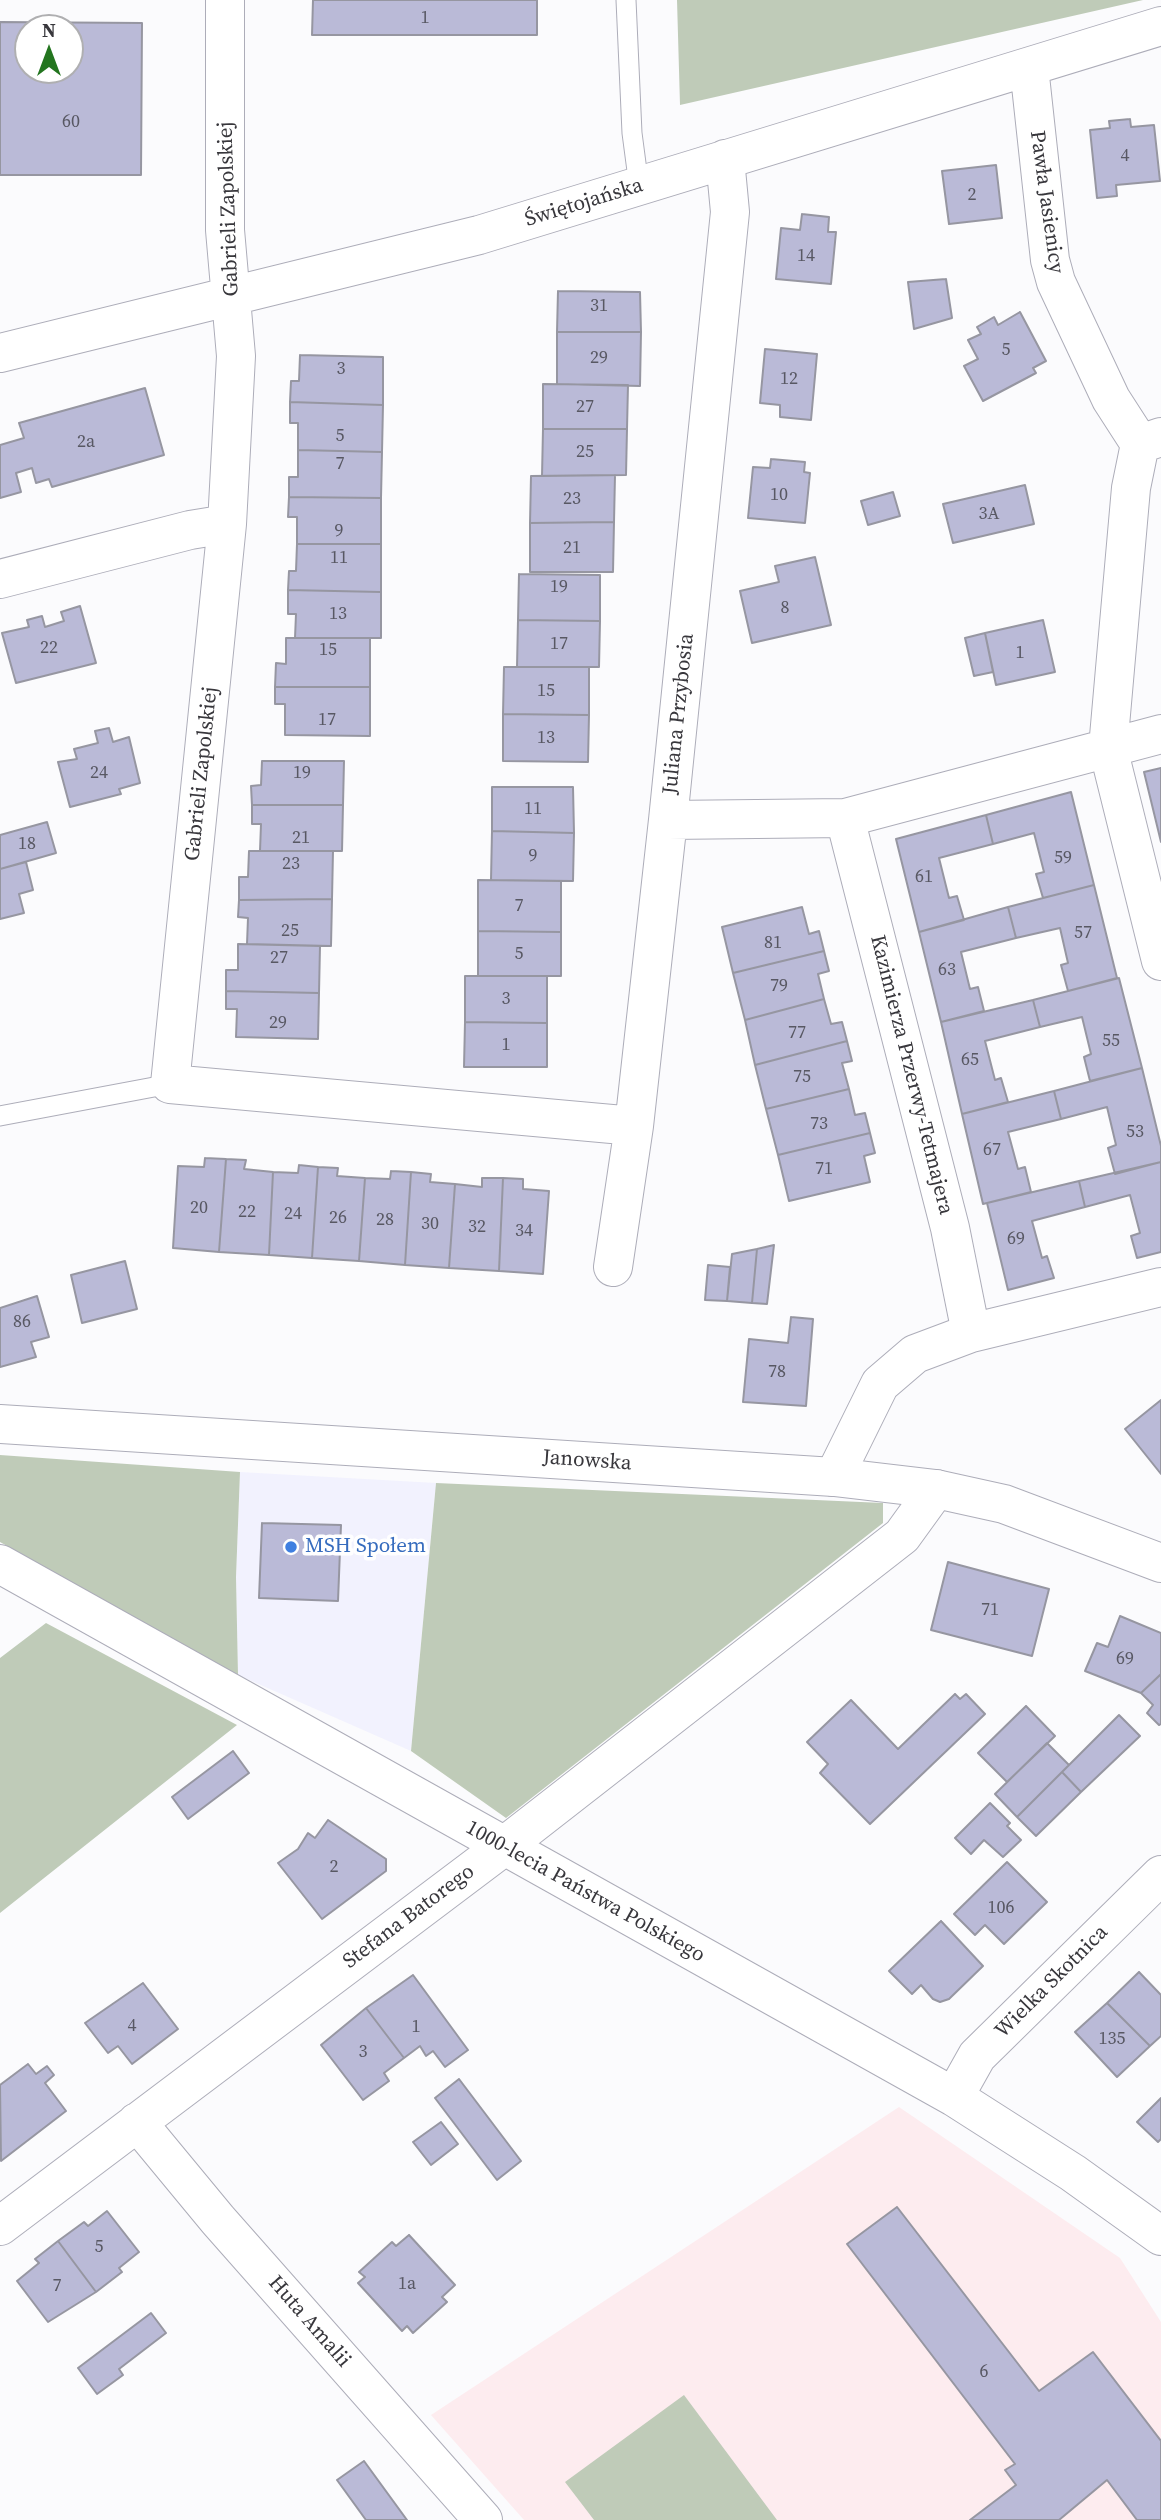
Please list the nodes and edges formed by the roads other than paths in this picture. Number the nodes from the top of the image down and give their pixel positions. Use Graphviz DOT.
graph roads {
  1 [pos="225,0"];
  2 [pos="626,0"];
  3 [pos="1161,26"];
  4 [pos="1029,66"];
  5 [pos="725,159"];
  6 [pos="639,186"];
  7 [pos="232,297"];
  8 [pos="0,353"];
  9 [pos="1151,440"];
  10 [pos="227,524"];
  11 [pos="0,579"];
  12 [pos="1161,734"];
  13 [pos="1108,748"];
  14 [pos="845,818"];
  15 [pos="668,820"];
  16 [pos="1161,961"];
  17 [pos="170,1084"];
  18 [pos="0,1116"];
  19 [pos="634,1126"];
  20 [pos="613,1267"];
  21 [pos="1161,1287"];
  22 [pos="971,1333"];
  23 [pos="0,1424"];
  24 [pos="834,1477"];
  25 [pos="936,1489"];
  26 [pos="1161,1563"];
  27 [pos="0,1564"];
  28 [pos="503,1847"];
  29 [pos="1161,1875"];
  30 [pos="954,2097"];
  31 [pos="137,2122"];
  32 [pos="0,2226"];
  33 [pos="1161,2236"];
  34 [pos="483,2520"];
  1 -- 7 [label="street, Gabrieli Zapolskiej"];
  2 -- 6 [label="lane"];
  3 -- 4 [label="street, Świętojańska"];
  4 -- 5 [label="street, Świętojańska"];
  4 -- 9 [label="street, Pawła Jasienicy"];
  5 -- 6 [label="street, Świętojańska"];
  5 -- 15 [label="street, Juliana Przybosia"];
  6 -- 7 [label="street, Świętojańska"];
  7 -- 8 [label="street, Świętojańska"];
  7 -- 10 [label="street, Gabrieli Zapolskiej"];
  9 -- 13 [label="street, Pawła Jasienicy"];
  10 -- 11 [label="street"];
  10 -- 17 [label="street, Gabrieli Zapolskiej"];
  12 -- 13 [label="street"];
  13 -- 14 [label="street"];
  13 -- 16 [label="street"];
  14 -- 15 [label="street"];
  14 -- 22 [label="street, Kazimierza Przerwy-Tetmajera"];
  15 -- 19 [label="street, Juliana Przybosia"];
  17 -- 18 [label="lane"];
  17 -- 19 [label="street"];
  19 -- 20 [label="street, Juliana Przybosia"];
  21 -- 22 [label="street"];
  22 -- 24 [label="street"];
  23 -- 24 [label="street, Janowska"];
  24 -- 25 [label="street, Janowska"];
  25 -- 26 [label="street, Janowska"];
  25 -- 28 [label="street, Stefana Batorego"];
  27 -- 28 [label="street, 1000-lecia Państwa Polskiego"];
  28 -- 30 [label="street, 1000-lecia Państwa Polskiego"];
  28 -- 31 [label="street, Stefana Batorego"];
  29 -- 30 [label="street, Wielka Skotnica"];
  30 -- 33 [label="street, 1000-lecia Państwa Polskiego"];
  31 -- 32 [label="street, Stefana Batorego"];
  31 -- 34 [label="street, Huta Amalii"];
}
